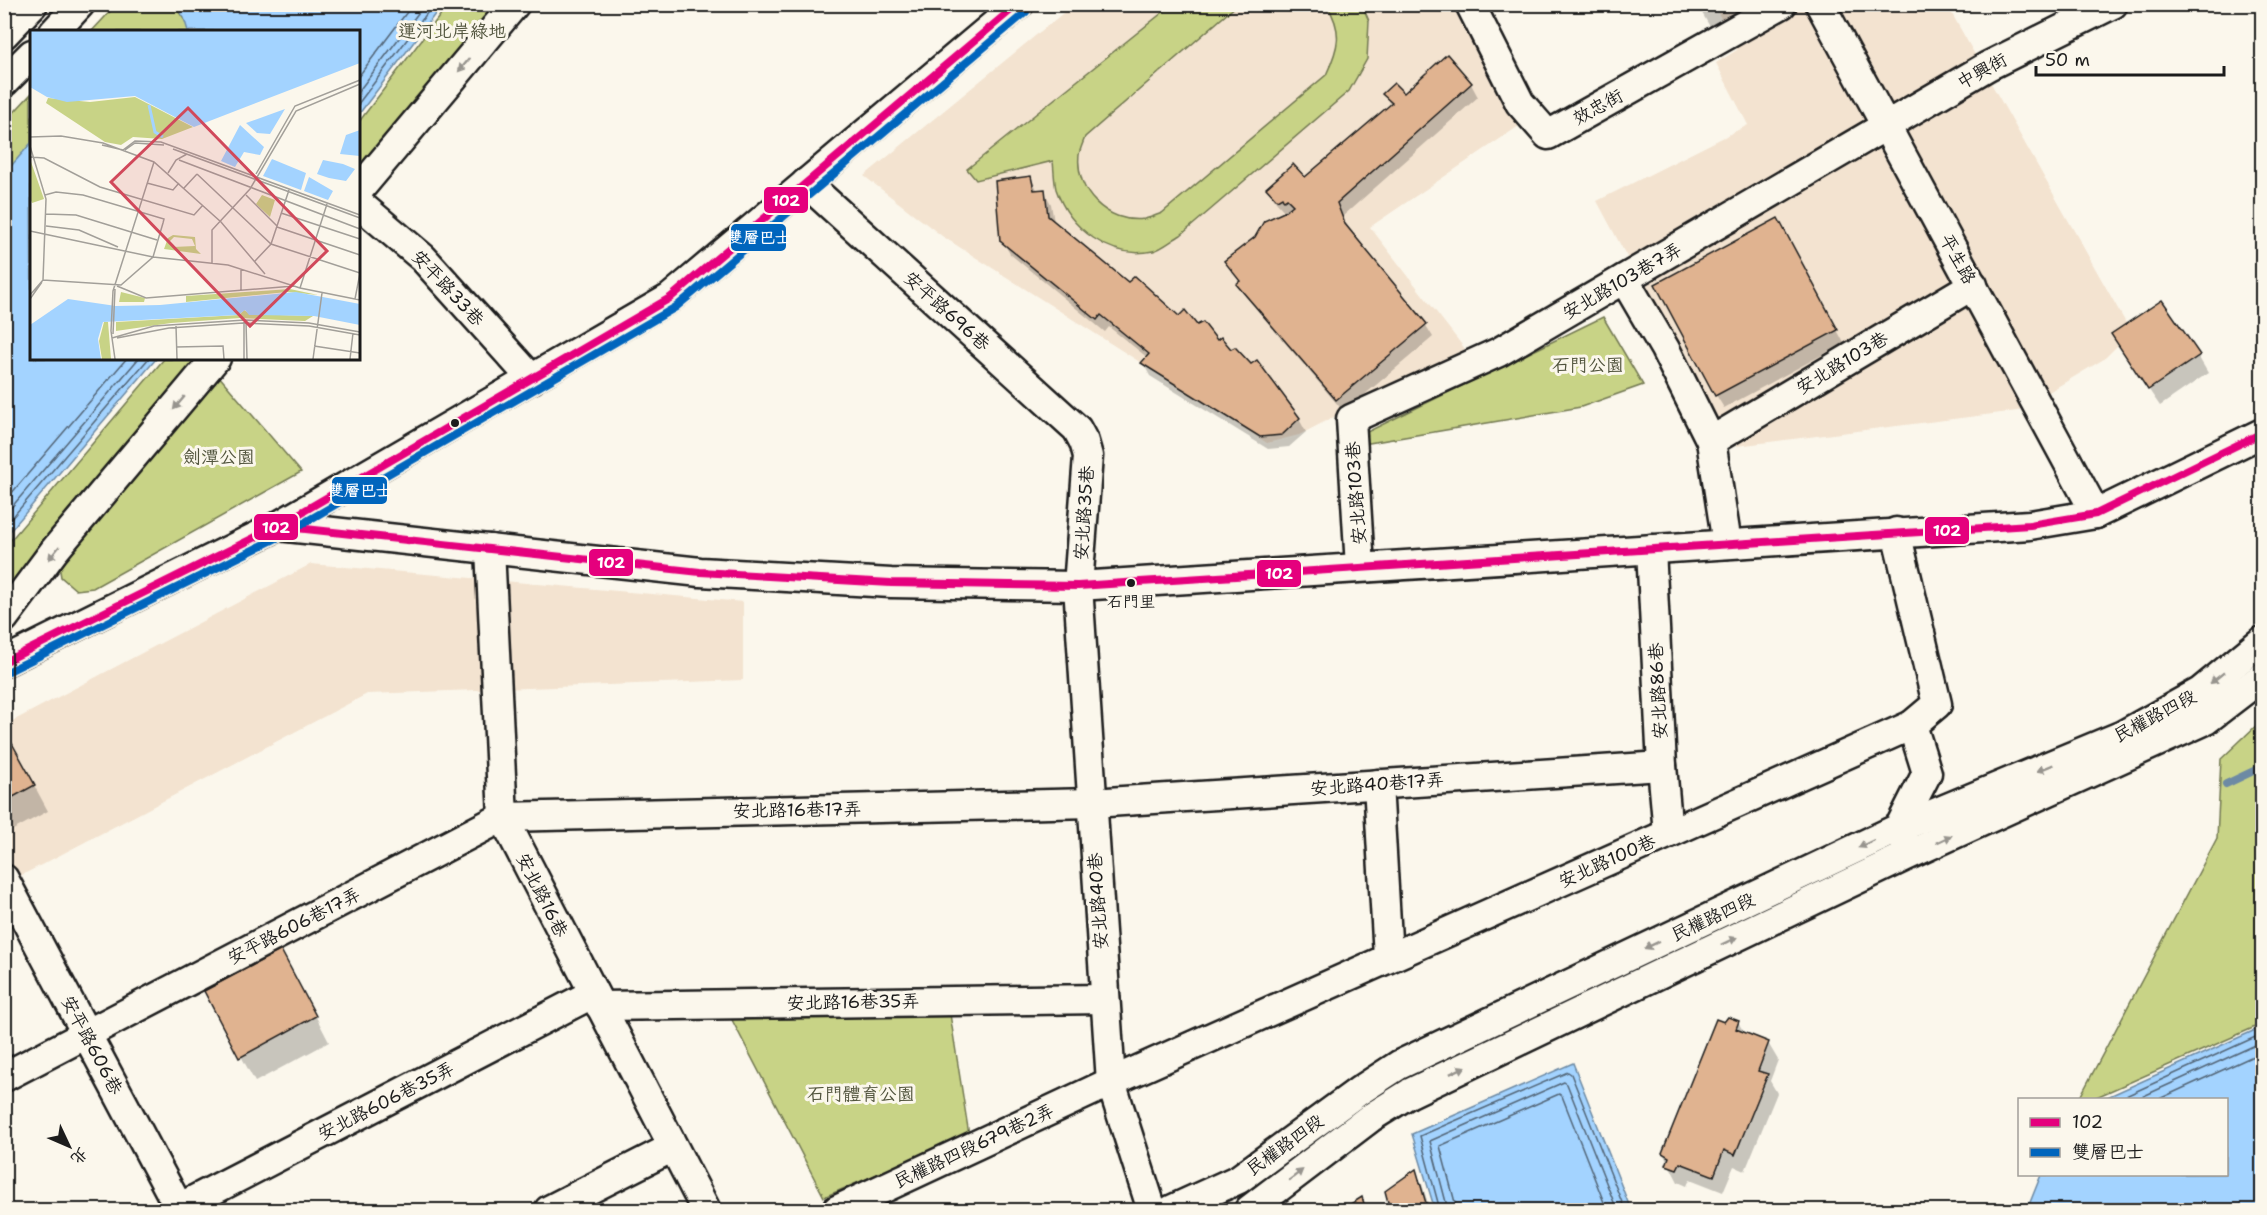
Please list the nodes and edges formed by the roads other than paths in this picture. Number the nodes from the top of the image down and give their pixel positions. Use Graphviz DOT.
graph roads {
  1 [pos="33,4"];
  2 [pos="80,4"];
  3 [pos="515,4"];
  4 [pos="1019,4"];
  5 [pos="1470,4"];
  6 [pos="1782,4"];
  7 [pos="1820,4"];
  8 [pos="2113,4"];
  9 [pos="56,30"];
  10 [pos="4,34"];
  11 [pos="30,56"];
  12 [pos="4,82"];
  13 [pos="1885,127"];
  14 [pos="806,183"];
  15 [pos="360,189"];
  16 [pos="360,205"];
  17 [pos="1624,279"];
  18 [pos="1973,285"];
  19 [pos="214,360"];
  20 [pos="532,379"];
  21 [pos="1351,419"];
  22 [pos="2262,433"];
  23 [pos="1711,441"];
  24 [pos="1084,442"];
  25 [pos="2096,514"];
  26 [pos="278,526"];
  27 [pos="1896,532"];
  28 [pos="1727,544"];
  29 [pos="490,549"];
  30 [pos="1651,549"];
  31 [pos="1360,567"];
  32 [pos="1078,586"];
  33 [pos="4,618"];
  34 [pos="2262,641"];
  35 [pos="4,662"];
  36 [pos="2262,677"];
  37 [pos="1912,725"];
  38 [pos="1662,766"];
  39 [pos="1378,784"];
  40 [pos="1092,803"];
  41 [pos="503,817"];
  42 [pos="1899,828"];
  43 [pos="1668,833"];
  44 [pos="1908,855"];
  45 [pos="4,879"];
  46 [pos="1388,957"];
  47 [pos="1105,999"];
  48 [pos="596,1000"];
  49 [pos="86,1034"];
  50 [pos="4,1077"];
  51 [pos="1111,1082"];
  52 [pos="673,1147"];
  53 [pos="178,1210"];
  54 [pos="549,1210"];
  55 [pos="706,1210"];
  56 [pos="837,1210"];
  57 [pos="1152,1210"];
  58 [pos="1171,1210"];
  59 [pos="1249,1210"];
  1 -- 10 [label="street"];
  2 -- 9 [label="street"];
  3 -- 15 [label="street, one-way"];
  4 -- 14 [label="street"];
  5 -- 6 [label="street, 效忠街"];
  7 -- 13 [label="street, 平生路"];
  8 -- 13 [label="street, 中興街"];
  11 -- 12 [label="street"];
  13 -- 17 [label="street, 安北路103巷7弄"];
  13 -- 18 [label="street, 平生路"];
  14 -- 20 [label="street"];
  14 -- 24 [label="street, 安平路696巷"];
  16 -- 20 [label="street, 安平路33巷"];
  17 -- 21 [label="street, 安北路103巷7弄"];
  17 -- 23 [label="street"];
  18 -- 23 [label="street, 安北路103巷"];
  18 -- 25 [label="street, 平生路"];
  19 -- 33 [label="street, one-way"];
  20 -- 26 [label="street"];
  21 -- 31 [label="street, 安北路103巷"];
  22 -- 25 [label="street"];
  23 -- 28 [label="street"];
  24 -- 32 [label="street, 安北路35巷"];
  25 -- 27 [label="street"];
  26 -- 29 [label="street"];
  26 -- 35 [label="street"];
  27 -- 28 [label="street"];
  27 -- 37 [label="street, 安北路100巷"];
  28 -- 30 [label="street"];
  29 -- 32 [label="street"];
  29 -- 41 [label="street, 安北路16巷"];
  30 -- 31 [label="street"];
  30 -- 38 [label="street, 安北路86巷"];
  31 -- 32 [label="street"];
  32 -- 40 [label="street, 安北路40巷"];
  34 -- 42 [label="street, 民權路四段, one-way"];
  44 -- 36 [label="street, 民權路四段, one-way"];
  37 -- 42 [label="street"];
  37 -- 43 [label="street, 安北路100巷"];
  38 -- 39 [label="street, 安北路40巷17弄"];
  38 -- 43 [label="street, 安北路86巷"];
  39 -- 40 [label="street, 安北路40巷17弄"];
  39 -- 46 [label="street"];
  40 -- 41 [label="street, 安北路16巷17弄"];
  40 -- 47 [label="street, 安北路40巷"];
  41 -- 48 [label="street, 安北路16巷"];
  41 -- 49 [label="street, 安平路606巷17弄"];
  42 -- 44 [label="street"];
  42 -- 58 [label="street, 民權路四段, one-way"];
  43 -- 46 [label="street, 安北路100巷"];
  59 -- 44 [label="street, 民權路四段, one-way"];
  45 -- 49 [label="street, 安平路606巷"];
  46 -- 51 [label="street, 安北路100巷"];
  47 -- 48 [label="street, 安北路16巷35弄"];
  47 -- 51 [label="street, 安北路40巷"];
  48 -- 52 [label="street, 安北路16巷"];
  48 -- 53 [label="street, 安北路606巷35弄"];
  49 -- 50 [label="street, 安平路606巷17弄"];
  49 -- 53 [label="street, 安平路606巷"];
  51 -- 56 [label="street, 民權路四段679巷2弄"];
  51 -- 57 [label="street, 安北路40巷"];
  52 -- 54 [label="street"];
  52 -- 55 [label="street, 安北路16巷"];
}
